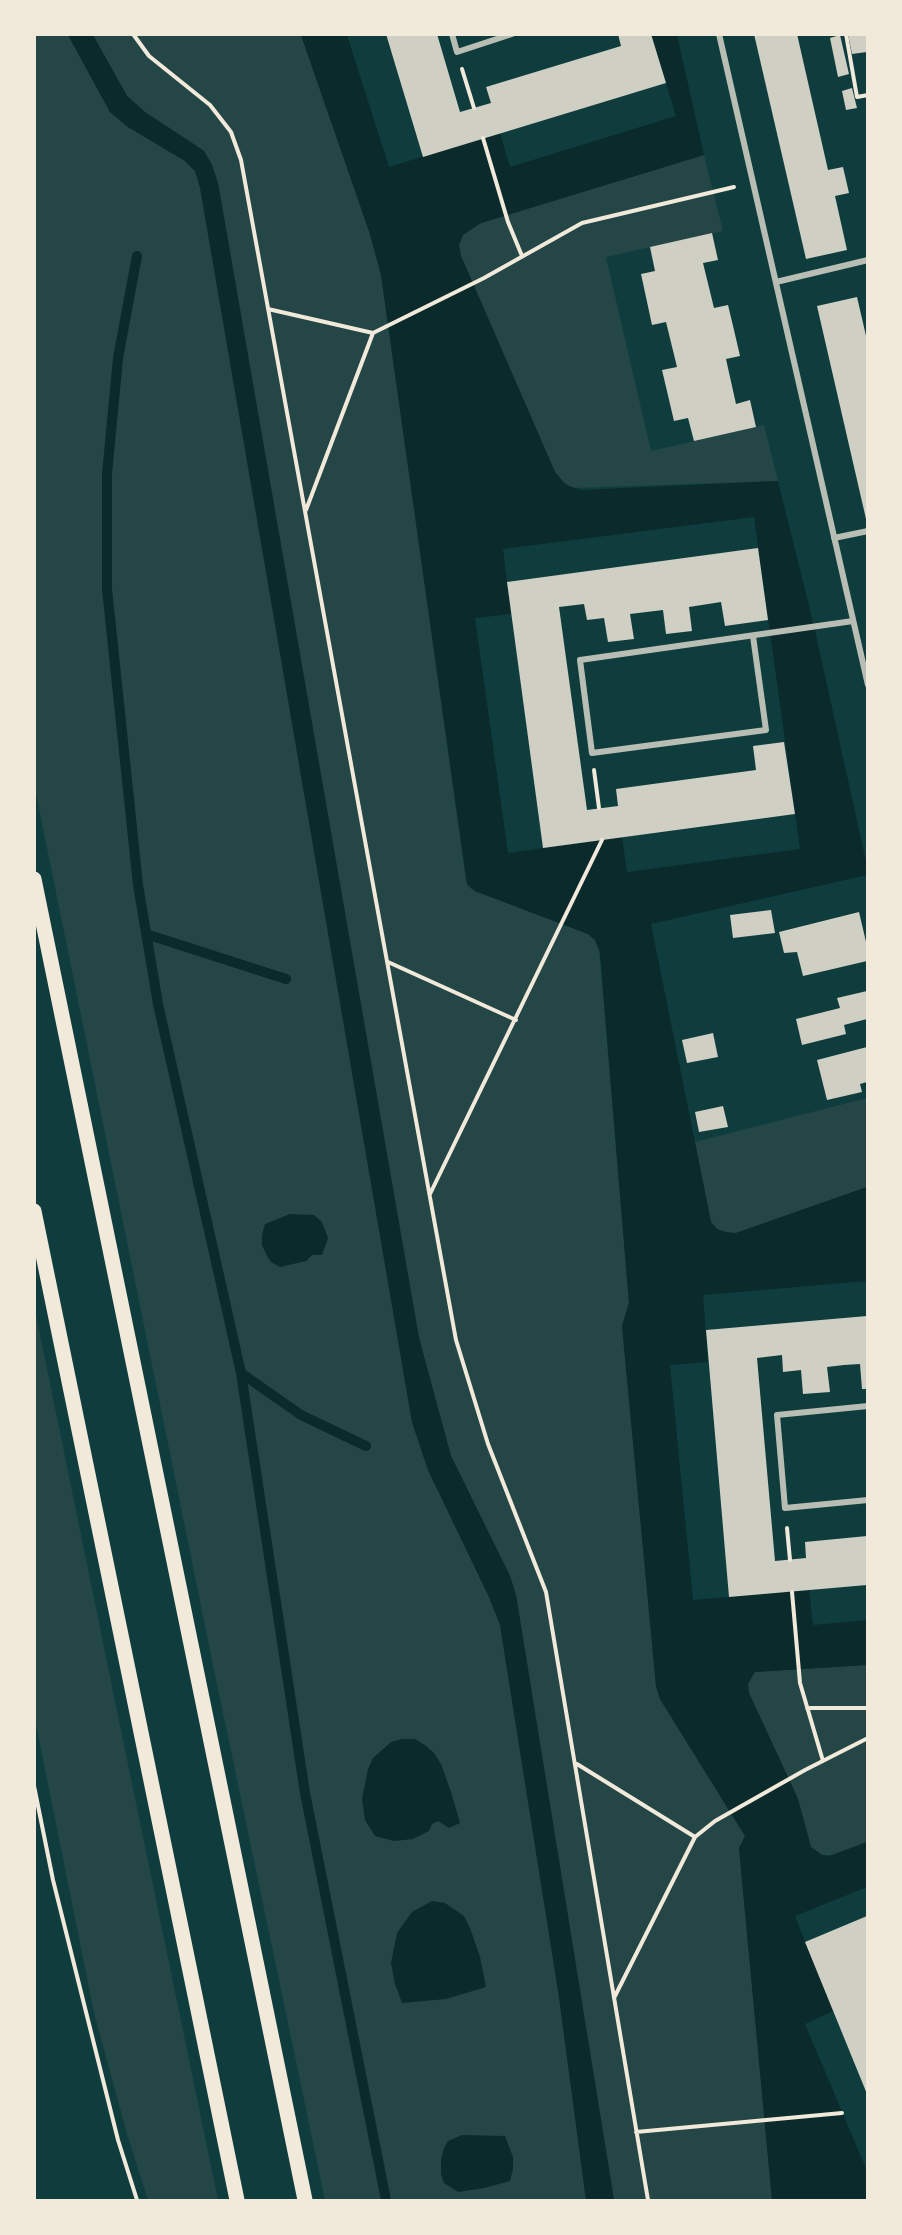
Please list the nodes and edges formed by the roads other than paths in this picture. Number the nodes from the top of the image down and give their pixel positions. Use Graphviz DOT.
graph roads {
  1 [pos="452,34"];
  2 [pos="512,34"];
  3 [pos="719,34"];
  4 [pos="867,260"];
  5 [pos="776,282"];
  6 [pos="867,531"];
  7 [pos="834,538"];
  8 [pos="853,621"];
  9 [pos="753,636"];
  10 [pos="867,685"];
  11 [pos="34,879"];
  12 [pos="34,1211"];
  13 [pos="867,1406"];
  14 [pos="867,1500"];
  15 [pos="237,2200"];
  16 [pos="306,2200"];
  1 -- 2 [label="street"];
  3 -- 5 [label="street"];
  4 -- 5 [label="street"];
  5 -- 7 [label="street"];
  6 -- 7 [label="street"];
  7 -- 8 [label="street"];
  8 -- 9 [label="street"];
  8 -- 10 [label="street"];
  9 -- 9 [label="street"];
  11 -- 16 [label="main road"];
  12 -- 15 [label="main road"];
  13 -- 14 [label="street"];
}
